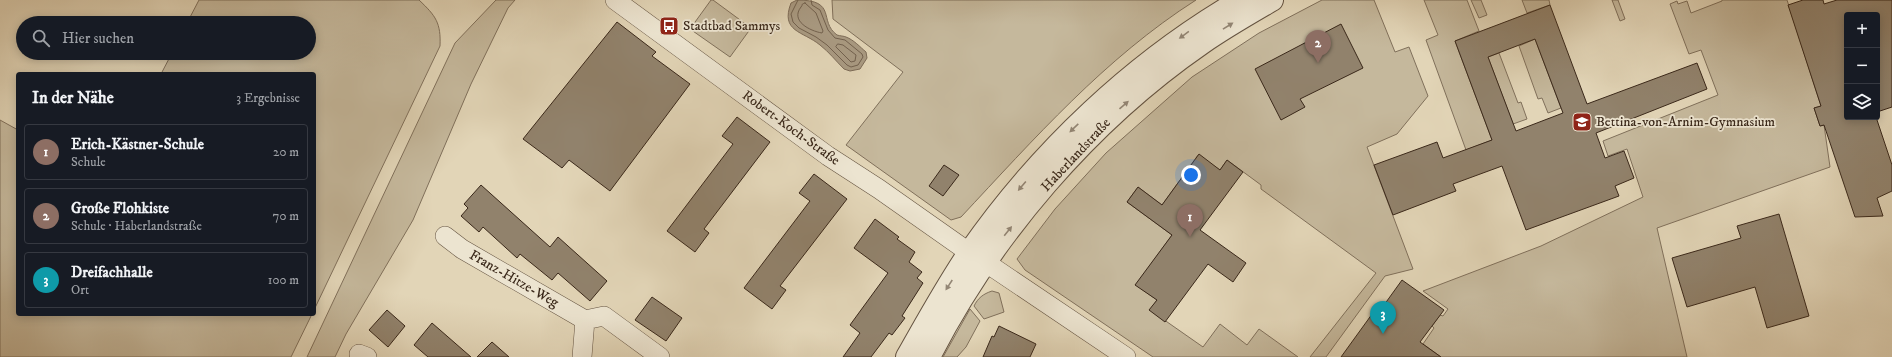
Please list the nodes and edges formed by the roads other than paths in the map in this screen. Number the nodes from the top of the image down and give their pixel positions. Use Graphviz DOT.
graph roads {
  1 [pos="615,0"];
  2 [pos="1241,0"];
  3 [pos="1272,0"];
  4 [pos="445,236"];
  5 [pos="977,258"];
  6 [pos="585,320"];
  7 [pos="582,357"];
  8 [pos="660,357"];
  9 [pos="908,357"];
  10 [pos="929,357"];
  11 [pos="1126,357"];
  1 -- 5 [label="street, Robert-Koch-Straße"];
  2 -- 5 [label="street, Haberlandstraße, one-way"];
  5 -- 3 [label="street, Haberlandstraße, one-way"];
  4 -- 6 [label="street, Franz-Hitze-Weg"];
  5 -- 9 [label="street, Haberlandstraße, one-way"];
  5 -- 10 [label="street, Haberlandstraße"];
  5 -- 11 [label="street, Robert-Koch-Straße"];
  6 -- 7 [label="street"];
  6 -- 8 [label="street"];
}
